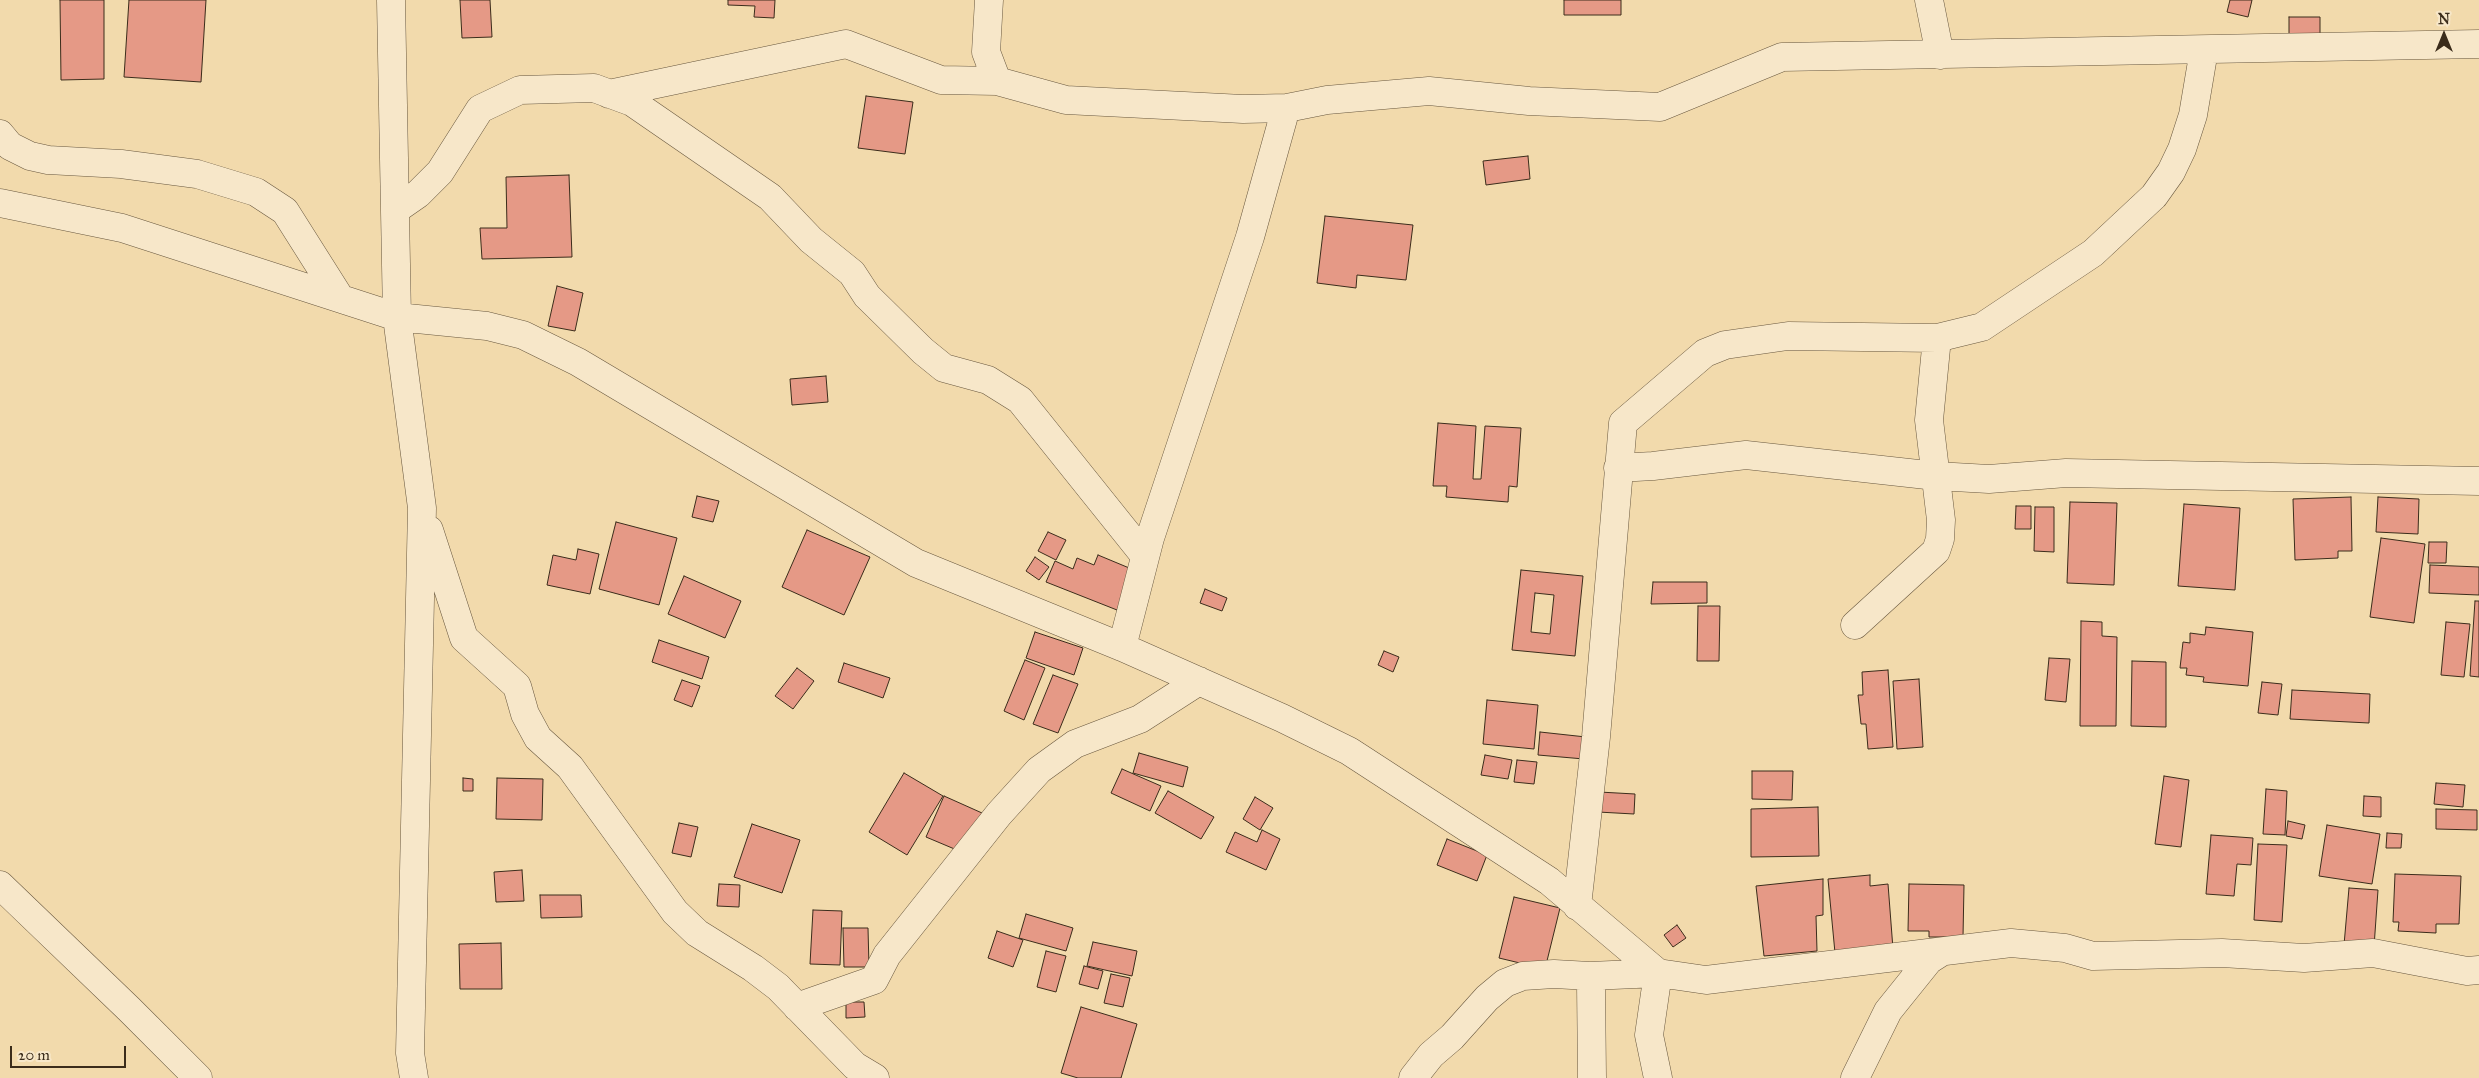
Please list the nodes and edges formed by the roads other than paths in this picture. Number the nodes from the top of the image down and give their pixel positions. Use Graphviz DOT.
graph roads {
  1 [pos="391,0"];
  2 [pos="989,0"];
  3 [pos="1929,0"];
  4 [pos="2479,44"];
  5 [pos="2204,50"];
  6 [pos="1940,55"];
  7 [pos="997,81"];
  8 [pos="609,94"];
  9 [pos="1286,108"];
  10 [pos="0,134"];
  11 [pos="0,203"];
  12 [pos="395,210"];
  13 [pos="340,298"];
  14 [pos="397,316"];
  15 [pos="1937,338"];
  16 [pos="1618,468"];
  17 [pos="1936,476"];
  18 [pos="2479,481"];
  19 [pos="422,508"];
  20 [pos="1145,556"];
  21 [pos="1855,625"];
  22 [pos="1122,647"];
  23 [pos="1199,681"];
  24 [pos="0,886"];
  25 [pos="1577,906"];
  26 [pos="1940,953"];
  27 [pos="2479,970"];
  28 [pos="1658,973"];
  29 [pos="1590,976"];
  30 [pos="797,1007"];
  31 [pos="198,1078"];
  32 [pos="414,1078"];
  33 [pos="875,1078"];
  34 [pos="1413,1078"];
  35 [pos="1592,1078"];
  36 [pos="1658,1078"];
  37 [pos="1855,1078"];
  1 -- 12 [label="street"];
  2 -- 7 [label="street"];
  3 -- 6 [label="street"];
  4 -- 5 [label="street"];
  5 -- 6 [label="street"];
  5 -- 15 [label="street"];
  6 -- 9 [label="street"];
  7 -- 8 [label="street"];
  7 -- 9 [label="street"];
  8 -- 12 [label="street"];
  8 -- 20 [label="street"];
  9 -- 20 [label="street"];
  10 -- 13 [label="street"];
  11 -- 13 [label="street"];
  12 -- 14 [label="street"];
  13 -- 14 [label="street"];
  14 -- 19 [label="street"];
  14 -- 22 [label="street"];
  15 -- 16 [label="street"];
  15 -- 17 [label="street"];
  16 -- 17 [label="street"];
  16 -- 25 [label="street"];
  17 -- 18 [label="street"];
  17 -- 21 [label="street"];
  19 -- 30 [label="street"];
  19 -- 32 [label="street"];
  20 -- 22 [label="street"];
  22 -- 23 [label="street"];
  23 -- 25 [label="street"];
  23 -- 30 [label="street"];
  24 -- 31 [label="street"];
  25 -- 28 [label="street"];
  26 -- 27 [label="street"];
  26 -- 28 [label="street"];
  26 -- 37 [label="street"];
  28 -- 29 [label="street"];
  28 -- 36 [label="street"];
  29 -- 34 [label="street"];
  29 -- 35 [label="street"];
  30 -- 33 [label="street"];
}
